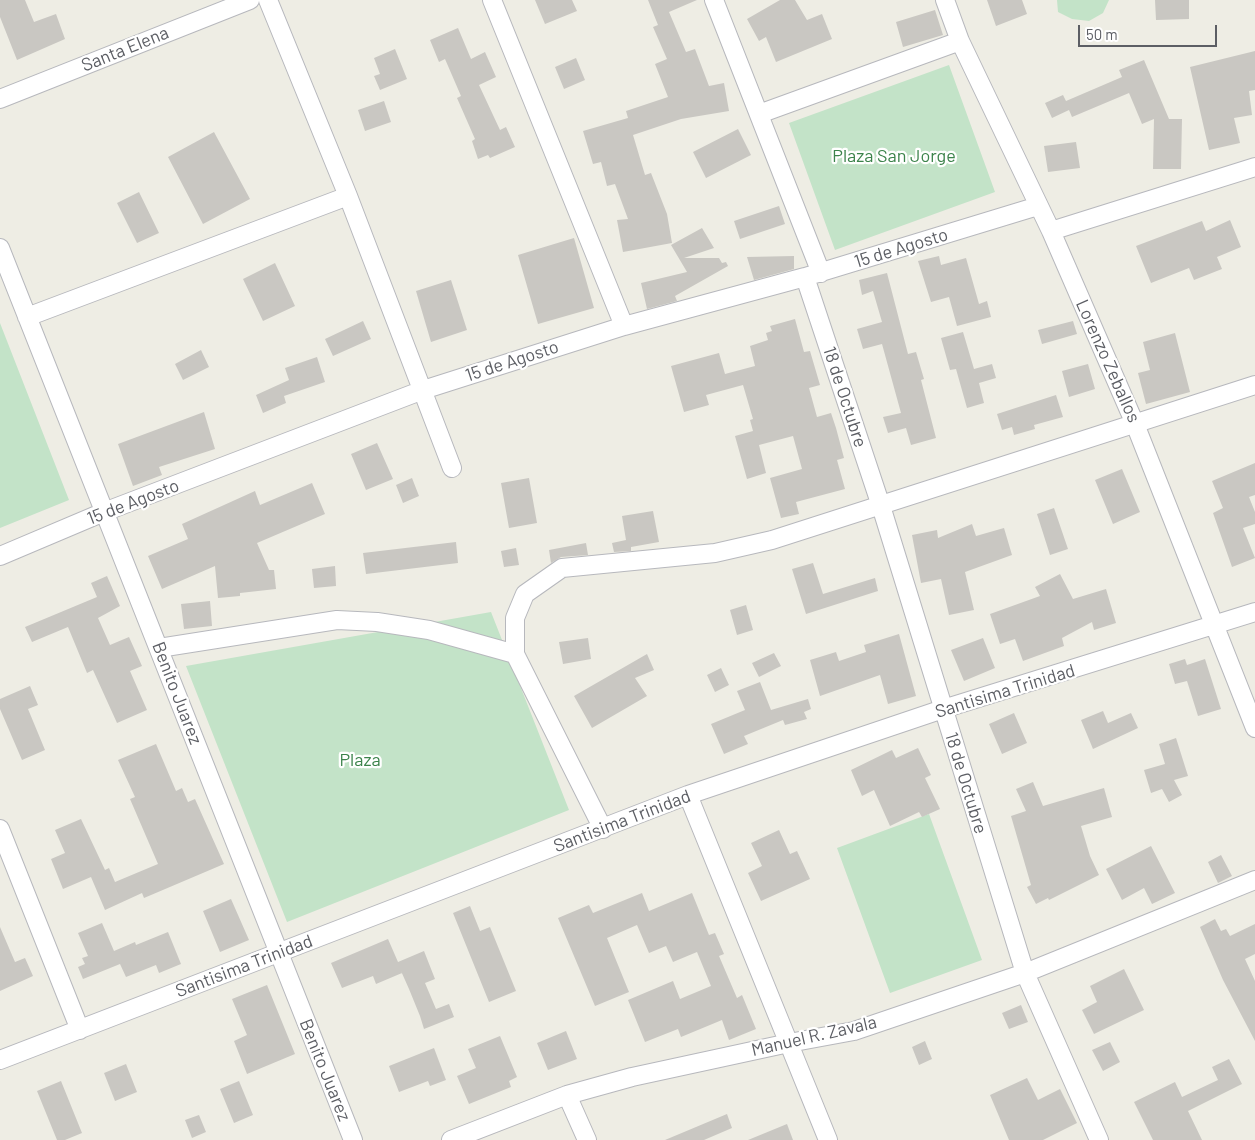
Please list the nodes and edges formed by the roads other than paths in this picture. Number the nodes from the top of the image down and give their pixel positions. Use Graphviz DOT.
graph roads {
  1 [pos="250,0"];
  2 [pos="268,0"];
  3 [pos="492,0"];
  4 [pos="714,0"];
  5 [pos="945,0"];
  6 [pos="960,41"];
  7 [pos="0,99"];
  8 [pos="759,114"];
  9 [pos="1255,167"];
  10 [pos="348,196"];
  11 [pos="1038,206"];
  12 [pos="1051,231"];
  13 [pos="0,248"];
  14 [pos="813,275"];
  15 [pos="27,317"];
  16 [pos="624,326"];
  17 [pos="1255,385"];
  18 [pos="422,390"];
  19 [pos="1135,424"];
  20 [pos="452,468"];
  21 [pos="881,506"];
  22 [pos="104,512"];
  23 [pos="0,556"];
  24 [pos="1255,612"];
  25 [pos="1215,627"];
  26 [pos="159,648"];
  27 [pos="515,654"];
  28 [pos="943,709"];
  29 [pos="1255,728"];
  30 [pos="688,795"];
  31 [pos="0,829"];
  32 [pos="603,829"];
  33 [pos="1255,880"];
  34 [pos="279,953"];
  35 [pos="1025,973"];
  36 [pos="80,1030"];
  37 [pos="789,1043"];
  38 [pos="0,1060"];
  39 [pos="567,1095"];
  40 [pos="353,1140"];
  41 [pos="451,1140"];
  42 [pos="587,1140"];
  43 [pos="828,1140"];
  44 [pos="1099,1140"];
  1 -- 7 [label="street, Santa Elena"];
  2 -- 10 [label="street"];
  3 -- 16 [label="street"];
  4 -- 8 [label="street, 18 de Octubre"];
  5 -- 6 [label="street, Lorenzo Zeballos"];
  6 -- 8 [label="street"];
  6 -- 11 [label="street, Lorenzo Zeballos"];
  8 -- 14 [label="street, 18 de Octubre"];
  9 -- 12 [label="street"];
  10 -- 15 [label="street"];
  10 -- 18 [label="street"];
  11 -- 12 [label="street, Lorenzo Zeballos"];
  11 -- 14 [label="street, 15 de Agosto"];
  12 -- 19 [label="street, Lorenzo Zeballos"];
  13 -- 15 [label="street, Benito Juarez"];
  14 -- 16 [label="street, 15 de Agosto"];
  14 -- 21 [label="street, 18 de Octubre"];
  15 -- 22 [label="street, Benito Juarez"];
  16 -- 18 [label="street, 15 de Agosto"];
  17 -- 19 [label="street"];
  18 -- 20 [label="street"];
  18 -- 22 [label="street, 15 de Agosto"];
  19 -- 21 [label="street"];
  19 -- 25 [label="street, Lorenzo Zeballos"];
  21 -- 27 [label="street"];
  21 -- 28 [label="street, 18 de Octubre"];
  22 -- 23 [label="street, 15 de Agosto"];
  22 -- 26 [label="street, Benito Juarez"];
  24 -- 25 [label="street, Santisima Trinidad"];
  25 -- 28 [label="street, Santisima Trinidad"];
  25 -- 29 [label="street, Lorenzo Zeballos"];
  26 -- 27 [label="street"];
  26 -- 34 [label="street, Benito Juarez"];
  27 -- 32 [label="street"];
  28 -- 30 [label="street, Santisima Trinidad"];
  28 -- 35 [label="street, 18 de Octubre"];
  30 -- 32 [label="street, Santisima Trinidad"];
  30 -- 37 [label="street"];
  31 -- 36 [label="street"];
  32 -- 34 [label="street, Santisima Trinidad"];
  33 -- 35 [label="street, Manuel R. Zavala"];
  34 -- 36 [label="street, Santisima Trinidad"];
  34 -- 40 [label="street, Benito Juarez"];
  35 -- 37 [label="street, Manuel R. Zavala"];
  35 -- 44 [label="street, 18 de Octubre"];
  36 -- 38 [label="street, Santisima Trinidad"];
  37 -- 39 [label="street, Manuel R. Zavala"];
  37 -- 43 [label="street"];
  39 -- 41 [label="street, Manuel R. Zavala"];
  39 -- 42 [label="street"];
}
